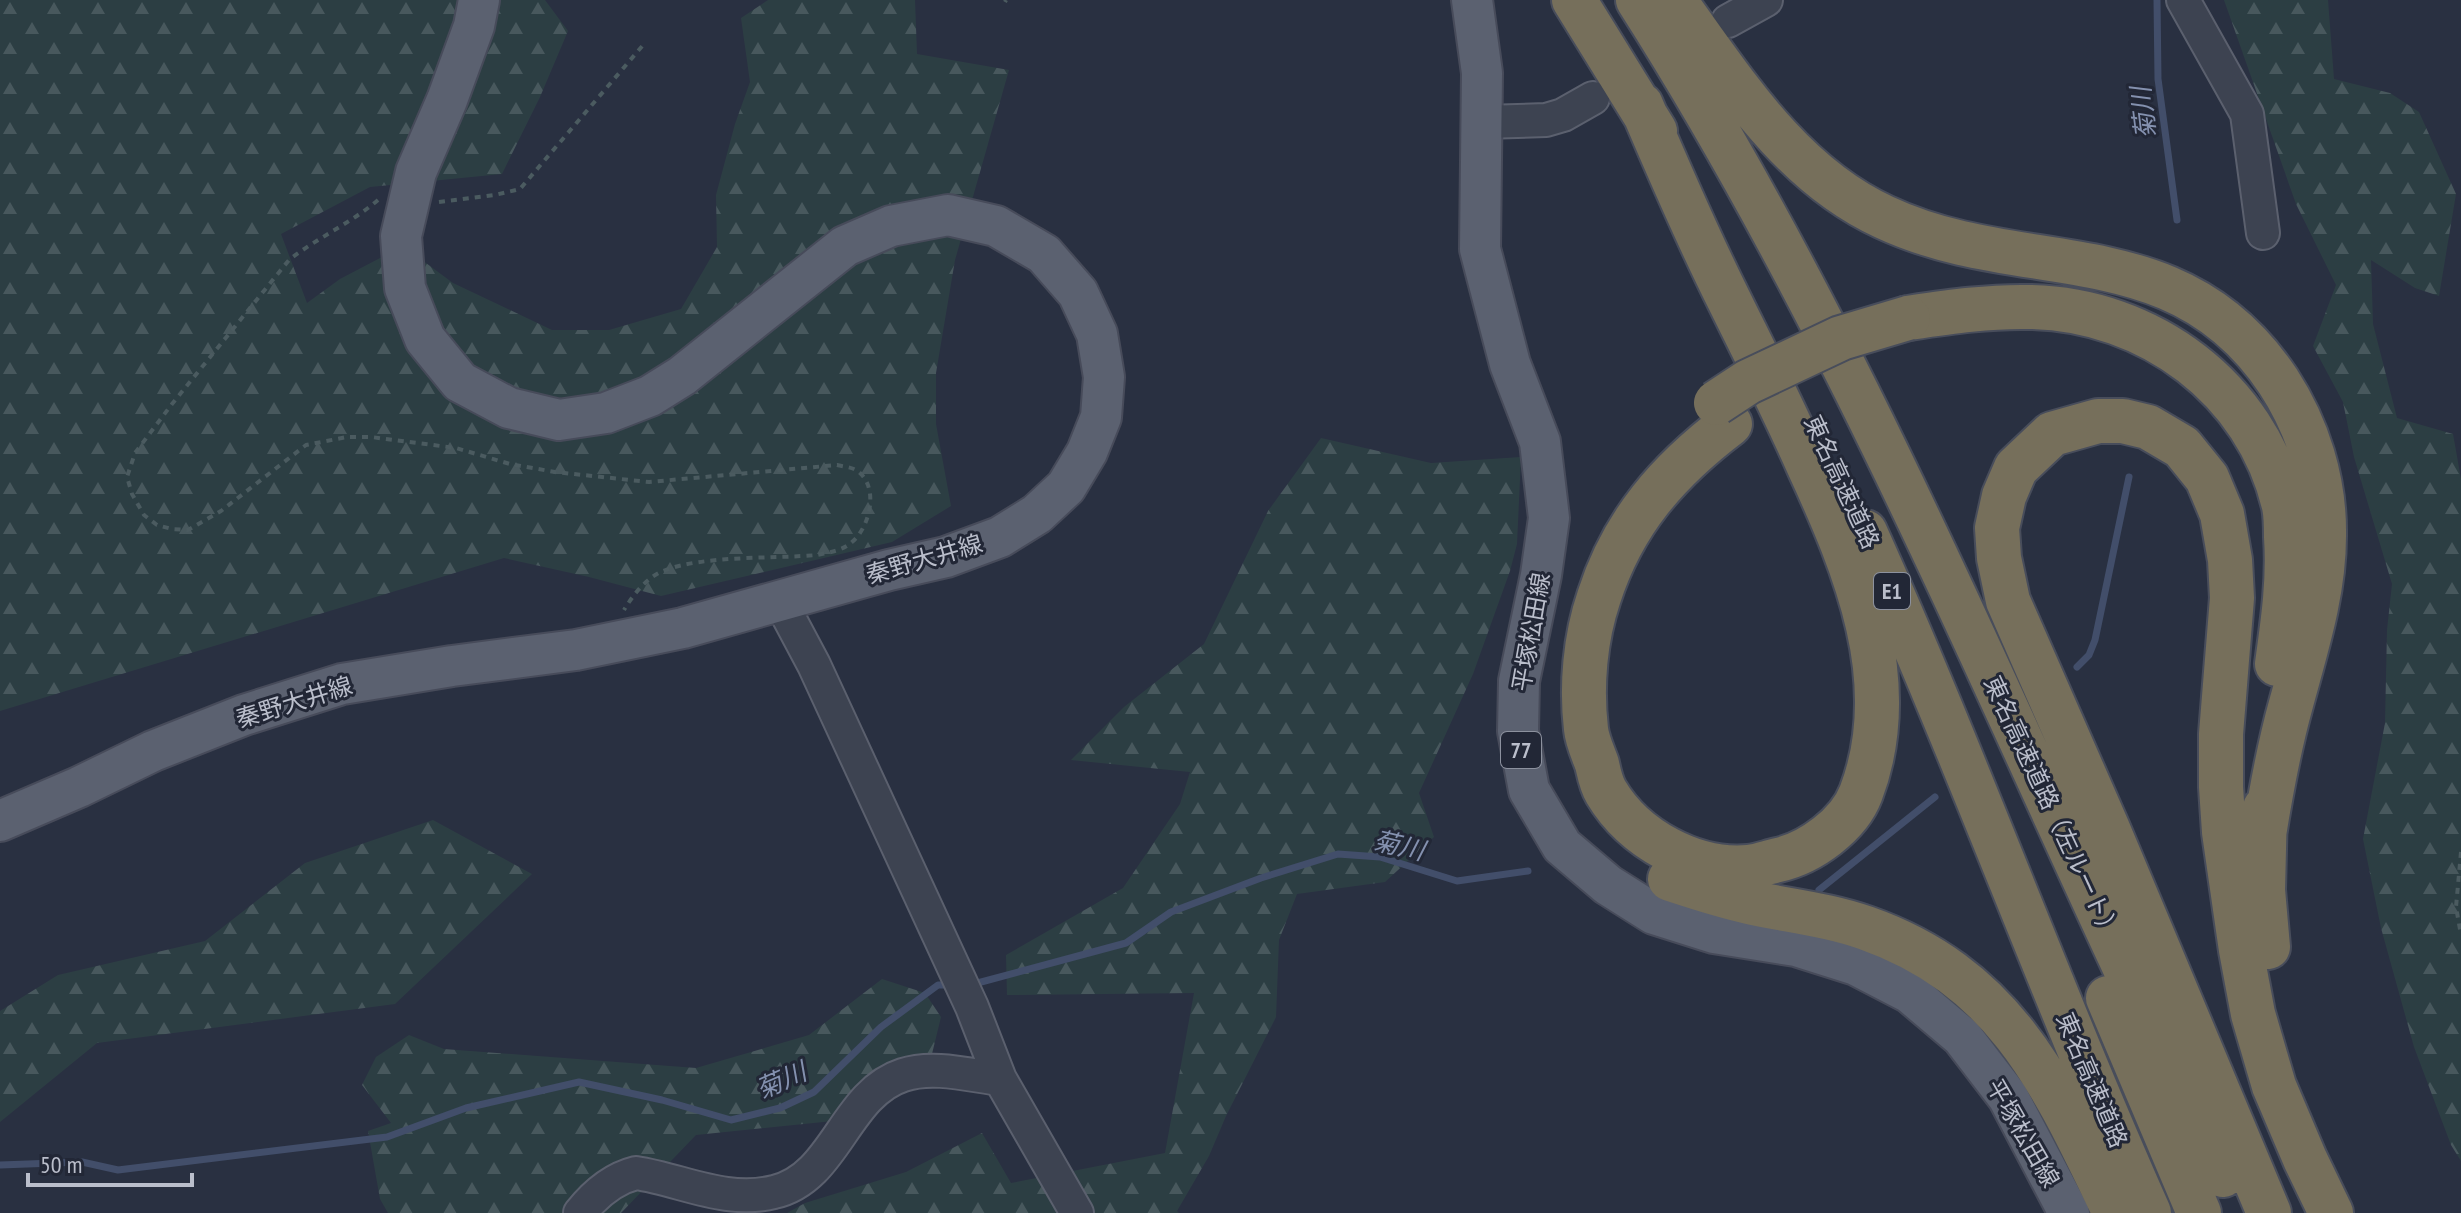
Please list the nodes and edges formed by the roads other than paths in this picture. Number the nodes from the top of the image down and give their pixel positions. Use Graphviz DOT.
graph roads {
  1 [pos="479,0"];
  2 [pos="1472,0"];
  3 [pos="1574,0"];
  4 [pos="1638,0"];
  5 [pos="1674,0"];
  6 [pos="1766,0"];
  7 [pos="2183,0"];
  8 [pos="1728,21"];
  9 [pos="1593,98"];
  10 [pos="1641,105"];
  11 [pos="1483,122"];
  12 [pos="2263,233"];
  13 [pos="1913,331"];
  14 [pos="1863,404"];
  15 [pos="1723,414"];
  16 [pos="780,601"];
  17 [pos="0,821"];
  18 [pos="2264,835"];
  19 [pos="2234,901"];
  20 [pos="1000,1079"];
  21 [pos="580,1213"];
  22 [pos="1077,1213"];
  23 [pos="2069,1213"];
  24 [pos="2115,1213"];
  25 [pos="2149,1213"];
  26 [pos="2199,1213"];
  27 [pos="2241,1213"];
  28 [pos="2269,1213"];
  29 [pos="2331,1213"];
  30 [pos="2360,1213"];
  1 -- 16 [label="main road, 秦野大井線"];
  2 -- 11 [label="main road, 平塚松田線 / 77"];
  3 -- 10 [label="highway, 東名高速道路 / E1"];
  4 -- 14 [label="highway, E1"];
  5 -- 18 [label="highway"];
  6 -- 8 [label="street"];
  7 -- 12 [label="street"];
  9 -- 11 [label="street"];
  10 -- 15 [label="highway"];
  10 -- 25 [label="highway, 東名高速道路 / E1"];
  11 -- 23 [label="main road, 平塚松田線 / 77"];
  13 -- 15 [label="highway"];
  13 -- 18 [label="highway"];
  13 -- 19 [label="highway"];
  14 -- 26 [label="highway, E1"];
  14 -- 27 [label="highway, 東名高速道路（左ルート） / E1"];
  15 -- 24 [label="highway"];
  16 -- 17 [label="main road, 秦野大井線"];
  16 -- 20 [label="street"];
  18 -- 30 [label="highway"];
  19 -- 28 [label="highway"];
  19 -- 29 [label="highway"];
  20 -- 21 [label="street"];
  20 -- 22 [label="street"];
}
